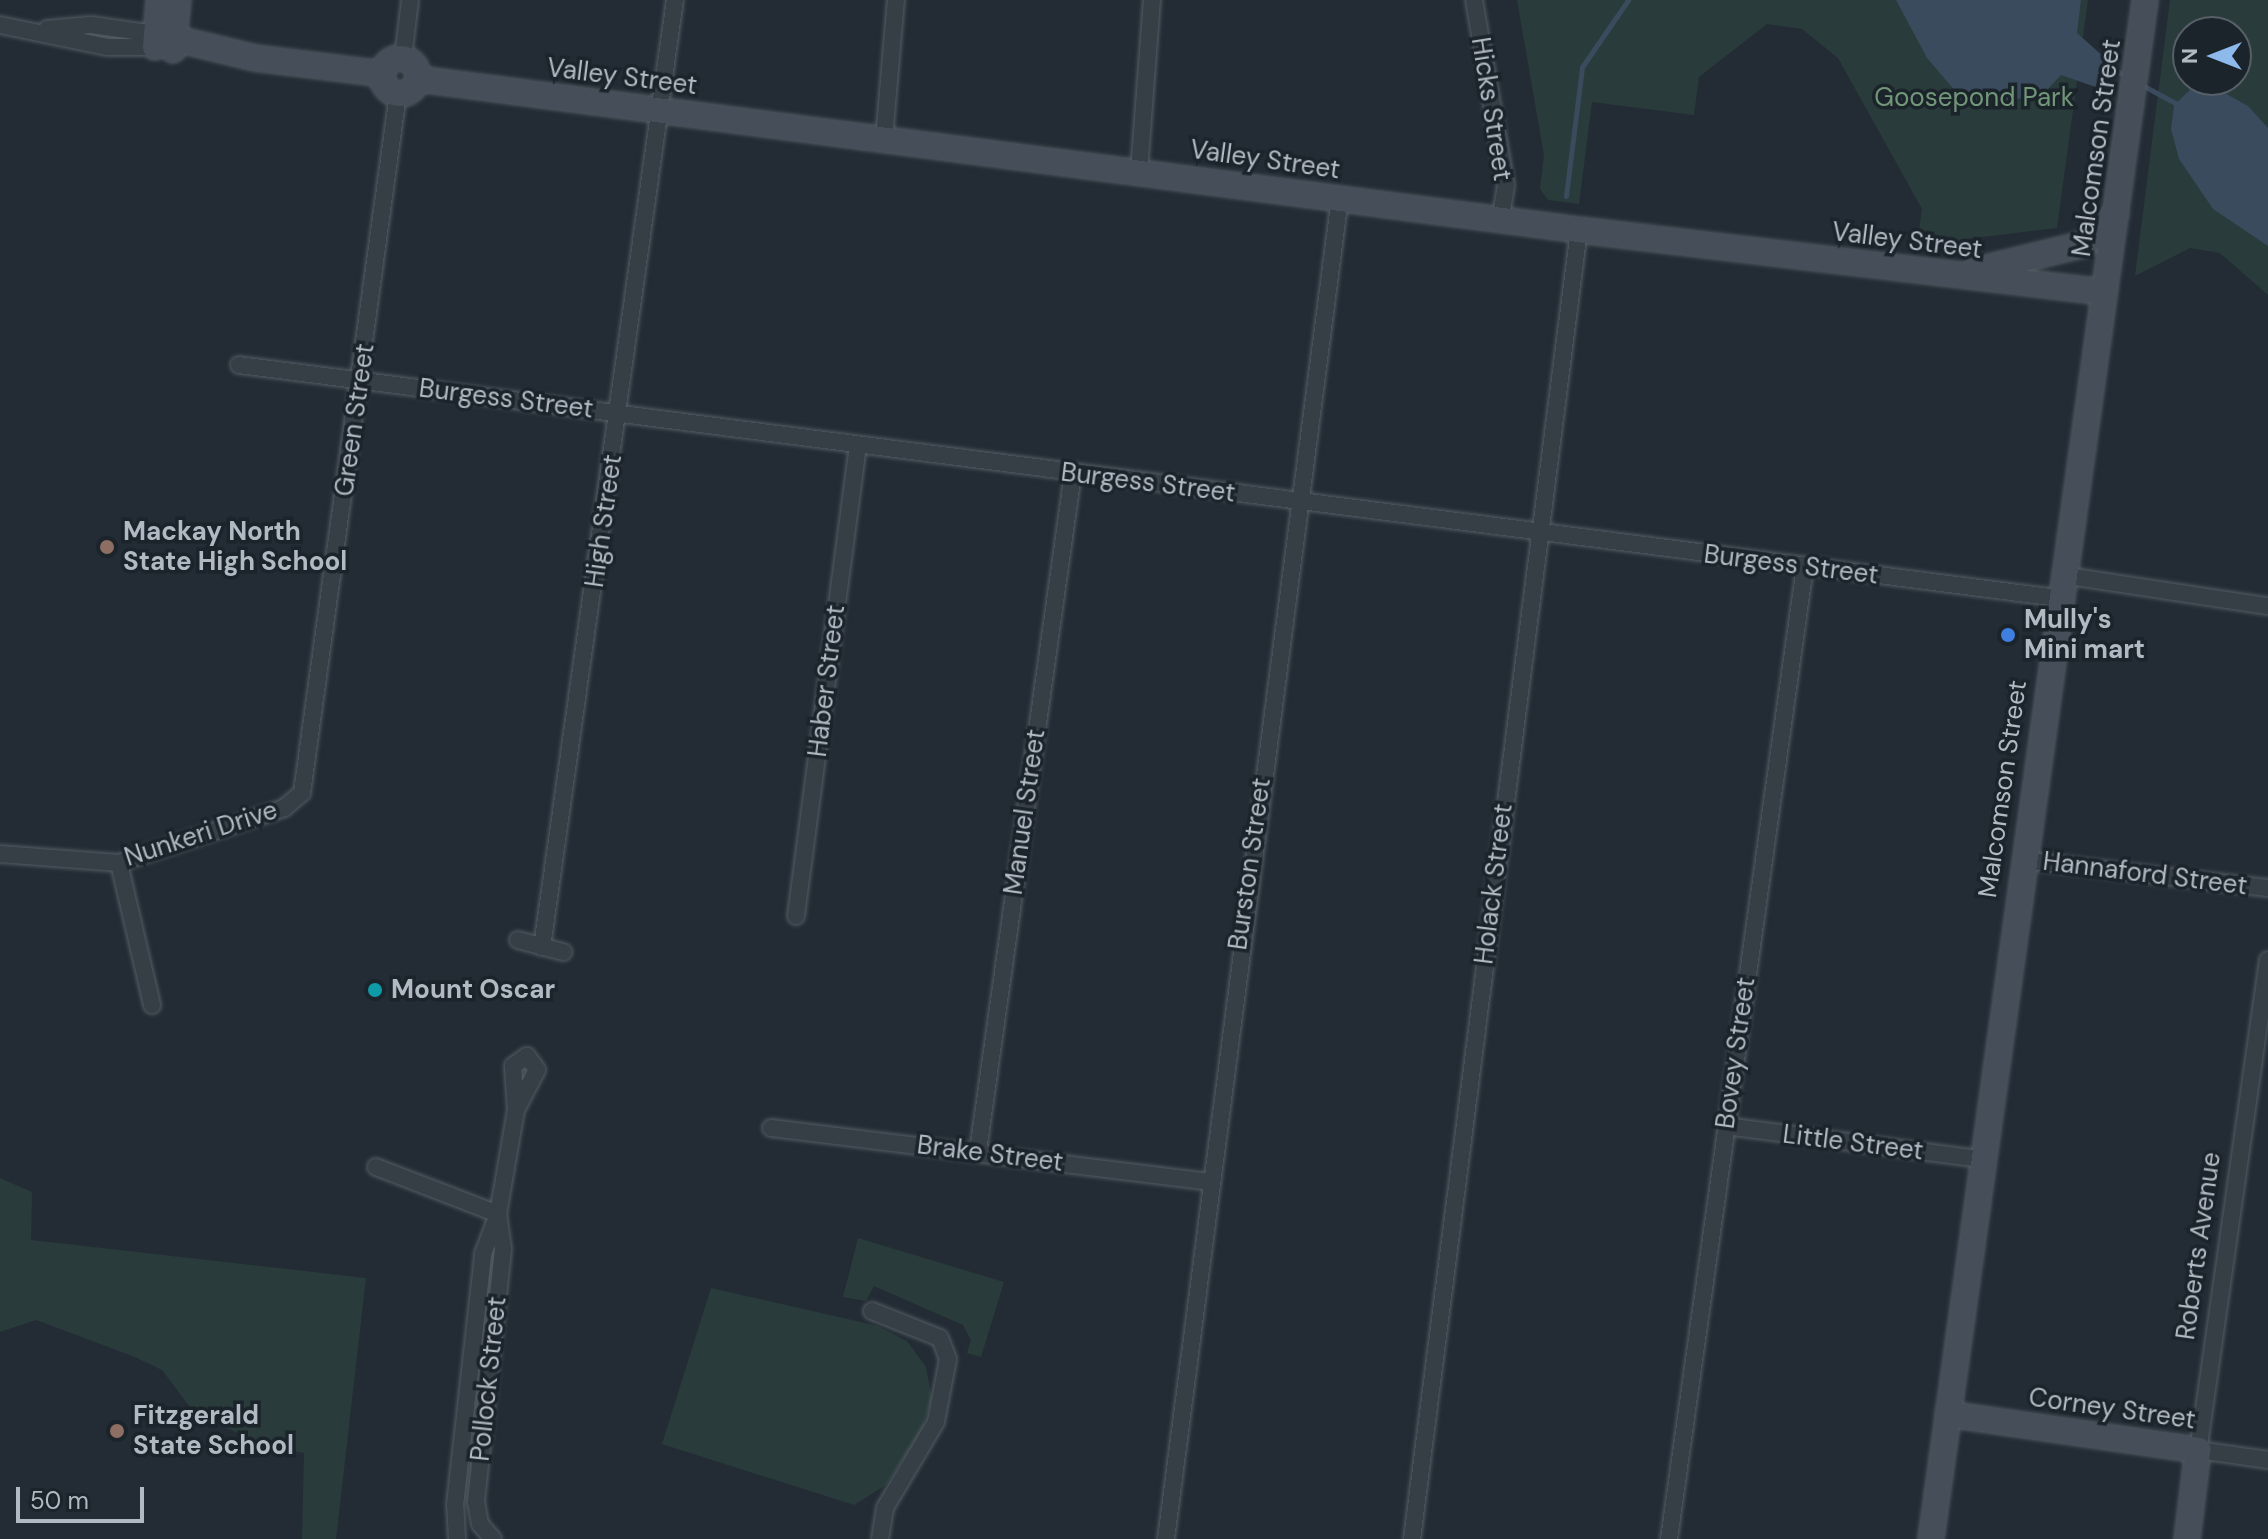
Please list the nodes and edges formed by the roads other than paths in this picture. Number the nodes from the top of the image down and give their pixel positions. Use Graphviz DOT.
graph roads {
  1 [pos="159,0"];
  2 [pos="178,0"];
  3 [pos="410,0"];
  4 [pos="675,0"];
  5 [pos="896,0"];
  6 [pos="1152,0"];
  7 [pos="1474,0"];
  8 [pos="2145,0"];
  9 [pos="0,25"];
  10 [pos="164,42"];
  11 [pos="403,58"];
  12 [pos="383,74"];
  13 [pos="418,79"];
  14 [pos="398,94"];
  15 [pos="660,110"];
  16 [pos="884,139"];
  17 [pos="1139,172"];
  18 [pos="1340,198"];
  19 [pos="2116,213"];
  20 [pos="1501,218"];
  21 [pos="1579,230"];
  22 [pos="1956,276"];
  23 [pos="2104,292"];
  24 [pos="239,365"];
  25 [pos="360,381"];
  26 [pos="619,414"];
  27 [pos="858,446"];
  28 [pos="1073,473"];
  29 [pos="1298,502"];
  30 [pos="1537,533"];
  31 [pos="1805,567"];
  32 [pos="2060,586"];
  33 [pos="2268,606"];
  34 [pos="302,793"];
  35 [pos="0,854"];
  36 [pos="2022,860"];
  37 [pos="119,863"];
  38 [pos="2268,888"];
  39 [pos="796,916"];
  40 [pos="518,940"];
  41 [pos="542,947"];
  42 [pos="563,952"];
  43 [pos="2268,960"];
  44 [pos="152,1005"];
  45 [pos="516,1110"];
  46 [pos="1726,1126"];
  47 [pos="771,1128"];
  48 [pos="978,1151"];
  49 [pos="1979,1159"];
  50 [pos="376,1167"];
  51 [pos="1208,1182"];
  52 [pos="498,1214"];
  53 [pos="872,1311"];
  54 [pos="471,1355"];
  55 [pos="492,1358"];
  56 [pos="466,1406"];
  57 [pos="486,1408"];
  58 [pos="1948,1414"];
  59 [pos="2198,1450"];
  60 [pos="459,1460"];
  61 [pos="2268,1460"];
  62 [pos="480,1462"];
  63 [pos="478,1518"];
  64 [pos="454,1521"];
  65 [pos="1166,1535"];
  66 [pos="457,1539"];
  67 [pos="493,1539"];
  68 [pos="880,1539"];
  69 [pos="1412,1539"];
  70 [pos="1669,1539"];
  71 [pos="1931,1539"];
  72 [pos="2187,1539"];
  1 -- 10 [label="street"];
  2 -- 10 [label="street"];
  3 -- 11 [label="street"];
  4 -- 15 [label="street, High Street"];
  5 -- 16 [label="street"];
  6 -- 17 [label="street"];
  7 -- 20 [label="street, Hicks Street"];
  8 -- 19 [label="street, Malcomson Street"];
  9 -- 10 [label="street"];
  10 -- 12 [label="street"];
  11 -- 12 [label="street"];
  11 -- 13 [label="street"];
  12 -- 14 [label="street"];
  13 -- 14 [label="street"];
  13 -- 15 [label="street, Valley Street"];
  14 -- 25 [label="street, Green Street"];
  15 -- 16 [label="street, Valley Street"];
  15 -- 26 [label="street, High Street"];
  16 -- 17 [label="street, Valley Street"];
  17 -- 18 [label="street, Valley Street"];
  18 -- 20 [label="street, Valley Street"];
  18 -- 29 [label="street, Burston Street"];
  19 -- 22 [label="street"];
  19 -- 23 [label="street, Malcomson Street"];
  20 -- 21 [label="street, Valley Street"];
  21 -- 22 [label="street, Valley Street"];
  21 -- 30 [label="street, Holack Street"];
  22 -- 23 [label="street, Valley Street"];
  23 -- 32 [label="street, Malcomson Street"];
  24 -- 25 [label="street, Burgess Street"];
  25 -- 26 [label="street, Burgess Street"];
  25 -- 34 [label="street, Green Street"];
  26 -- 27 [label="street, Burgess Street"];
  26 -- 41 [label="street, High Street"];
  27 -- 28 [label="street, Burgess Street"];
  27 -- 39 [label="street, Haber Street"];
  28 -- 29 [label="street, Burgess Street"];
  28 -- 48 [label="street, Manuel Street"];
  29 -- 30 [label="street, Burgess Street"];
  29 -- 51 [label="street, Burston Street"];
  30 -- 31 [label="street, Burgess Street"];
  30 -- 69 [label="street, Holack Street"];
  31 -- 32 [label="street, Burgess Street"];
  31 -- 46 [label="street, Bovey Street"];
  32 -- 33 [label="street, Burgess Street"];
  32 -- 36 [label="street, Malcomson Street"];
  34 -- 37 [label="street, Nunkeri Drive"];
  35 -- 37 [label="street, Nunkeri Drive"];
  36 -- 38 [label="street, Hannaford Street"];
  36 -- 49 [label="street, Malcomson Street"];
  37 -- 44 [label="street"];
  40 -- 41 [label="street"];
  41 -- 42 [label="street"];
  43 -- 59 [label="street, Roberts Avenue"];
  45 -- 52 [label="street, Pollock Street"];
  46 -- 49 [label="street, Little Street"];
  46 -- 70 [label="street, Bovey Street"];
  47 -- 48 [label="street, Brake Street"];
  48 -- 51 [label="street, Brake Street"];
  49 -- 58 [label="street, Malcomson Street"];
  50 -- 52 [label="street"];
  51 -- 65 [label="street, Burston Street"];
  52 -- 54 [label="street, Pollock Street"];
  52 -- 55 [label="street, Pollock Street"];
  53 -- 68 [label="street"];
  54 -- 55 [label="street"];
  54 -- 56 [label="street, Pollock Street"];
  55 -- 57 [label="street, Pollock Street"];
  56 -- 57 [label="street"];
  56 -- 60 [label="street, Pollock Street"];
  57 -- 62 [label="street, Pollock Street"];
  58 -- 59 [label="street, Corney Street"];
  58 -- 71 [label="street, Malcomson Street"];
  59 -- 61 [label="street, Corney Street"];
  59 -- 72 [label="street, Roberts Avenue"];
  60 -- 62 [label="street"];
  60 -- 64 [label="street, Pollock Street"];
  62 -- 63 [label="street, Pollock Street"];
  63 -- 64 [label="street"];
  63 -- 67 [label="street"];
  64 -- 66 [label="street, Pollock Street"];
}
